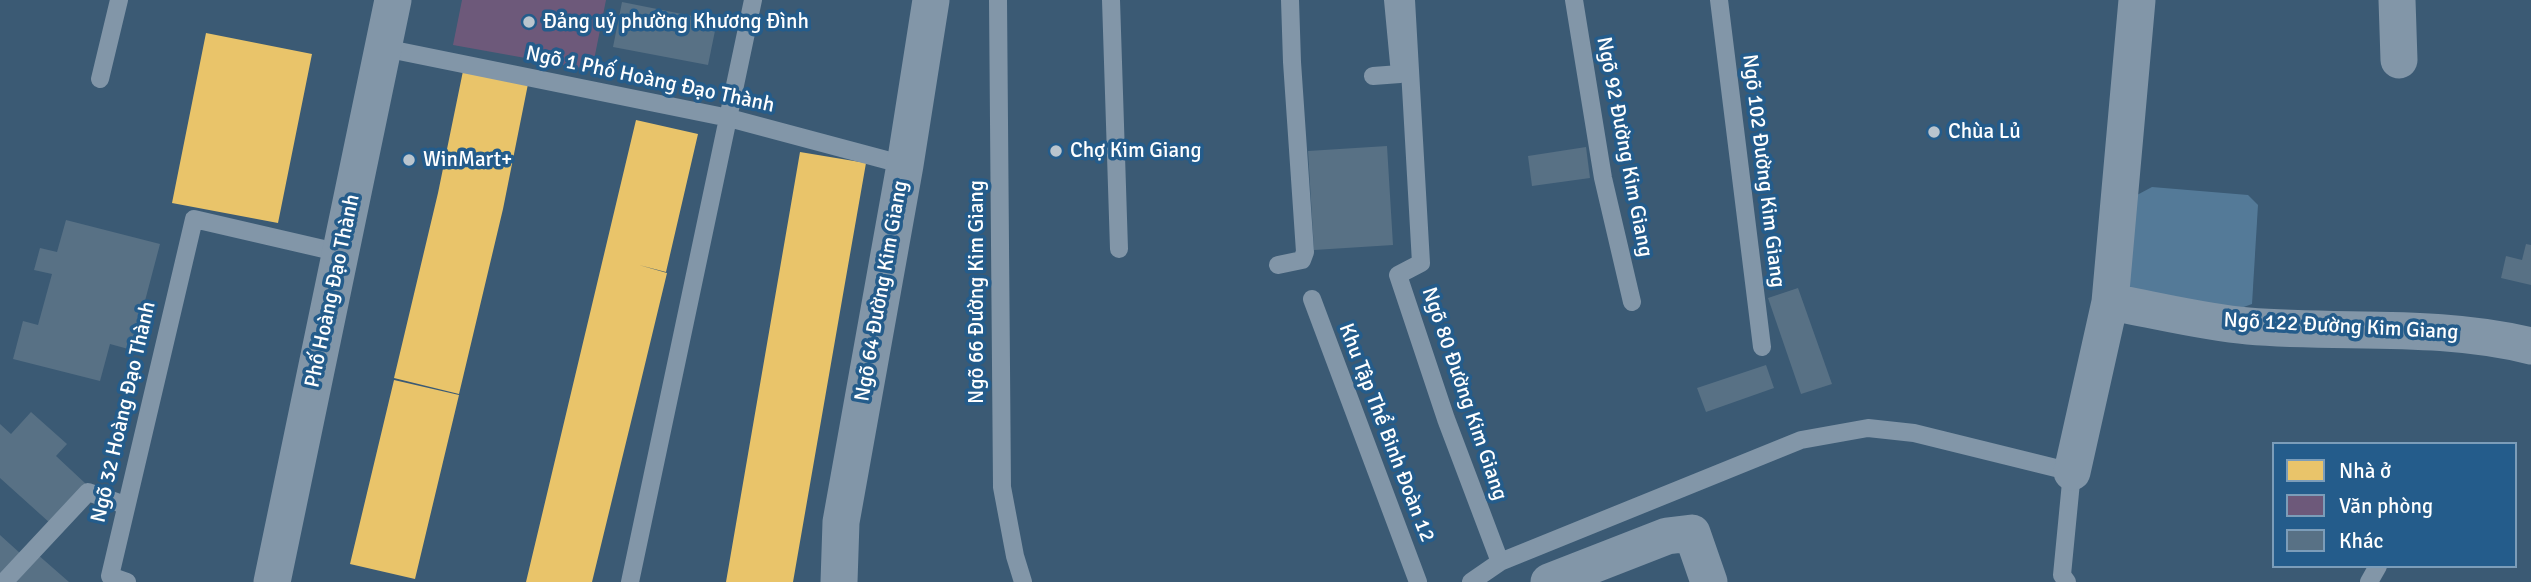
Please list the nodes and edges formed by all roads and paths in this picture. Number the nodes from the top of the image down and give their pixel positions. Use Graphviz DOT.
graph roads {
  1 [pos="119,0"];
  2 [pos="393,0"];
  3 [pos="753,0"];
  4 [pos="931,0"];
  5 [pos="998,0"];
  6 [pos="1111,0"];
  7 [pos="1290,0"];
  8 [pos="1393,0"];
  9 [pos="1406,0"];
  10 [pos="1574,0"];
  11 [pos="1719,0"];
  12 [pos="2137,0"];
  13 [pos="2397,0"];
  14 [pos="384,48"];
  15 [pos="2399,60"];
  16 [pos="1373,76"];
  17 [pos="100,79"];
  18 [pos="729,118"];
  19 [pos="905,165"];
  20 [pos="1119,249"];
  21 [pos="341,253"];
  22 [pos="1278,265"];
  23 [pos="1312,299"];
  24 [pos="1632,302"];
  25 [pos="2110,302"];
  26 [pos="2531,346"];
  27 [pos="1762,347"];
  28 [pos="2072,472"];
  29 [pos="125,505"];
  30 [pos="1500,562"];
  31 [pos="4,582"];
  32 [pos="126,582"];
  33 [pos="272,582"];
  34 [pos="630,582"];
  35 [pos="839,582"];
  36 [pos="1023,582"];
  37 [pos="1418,582"];
  38 [pos="1471,582"];
  39 [pos="1549,582"];
  40 [pos="1709,582"];
  41 [pos="2067,582"];
  1 -- 17 [label="lane"];
  2 -- 14 [label="street, Phố Hoàng Đạo Thành"];
  3 -- 18 [label="lane"];
  4 -- 19 [label="street, Ngõ 64 Đường Kim Giang"];
  5 -- 36 [label="lane, Ngõ 66 Đường Kim Giang"];
  6 -- 20 [label="lane"];
  7 -- 22 [label="lane"];
  8 -- 16 [label="lane"];
  9 -- 30 [label="lane, Ngõ 80 Đường Kim Giang"];
  10 -- 24 [label="lane, Ngõ 92 Đường Kim Giang"];
  11 -- 27 [label="lane, Ngõ 102 Đường Kim Giang"];
  12 -- 25 [label="street"];
  13 -- 15 [label="street"];
  14 -- 18 [label="lane, Ngõ 1 Phố Hoàng Đạo Thành"];
  14 -- 21 [label="street, Phố Hoàng Đạo Thành"];
  18 -- 19 [label="lane, Ngõ 1 Phố Hoàng Đạo Thành"];
  18 -- 34 [label="lane"];
  19 -- 35 [label="street, Ngõ 64 Đường Kim Giang"];
  21 -- 29 [label="lane, Ngõ 32 Hoàng Đạo Thành"];
  21 -- 33 [label="street, Phố Hoàng Đạo Thành"];
  23 -- 37 [label="lane, Khu Tập Thể Binh Đoàn 12"];
  25 -- 26 [label="street, Ngõ 122 Đường Kim Giang"];
  25 -- 28 [label="street"];
  28 -- 30 [label="lane"];
  28 -- 41 [label="lane"];
  29 -- 31 [label="lane"];
  29 -- 32 [label="lane, Ngõ 32 Hoàng Đạo Thành"];
  30 -- 38 [label="lane"];
  39 -- 40 [label="street"];
}
